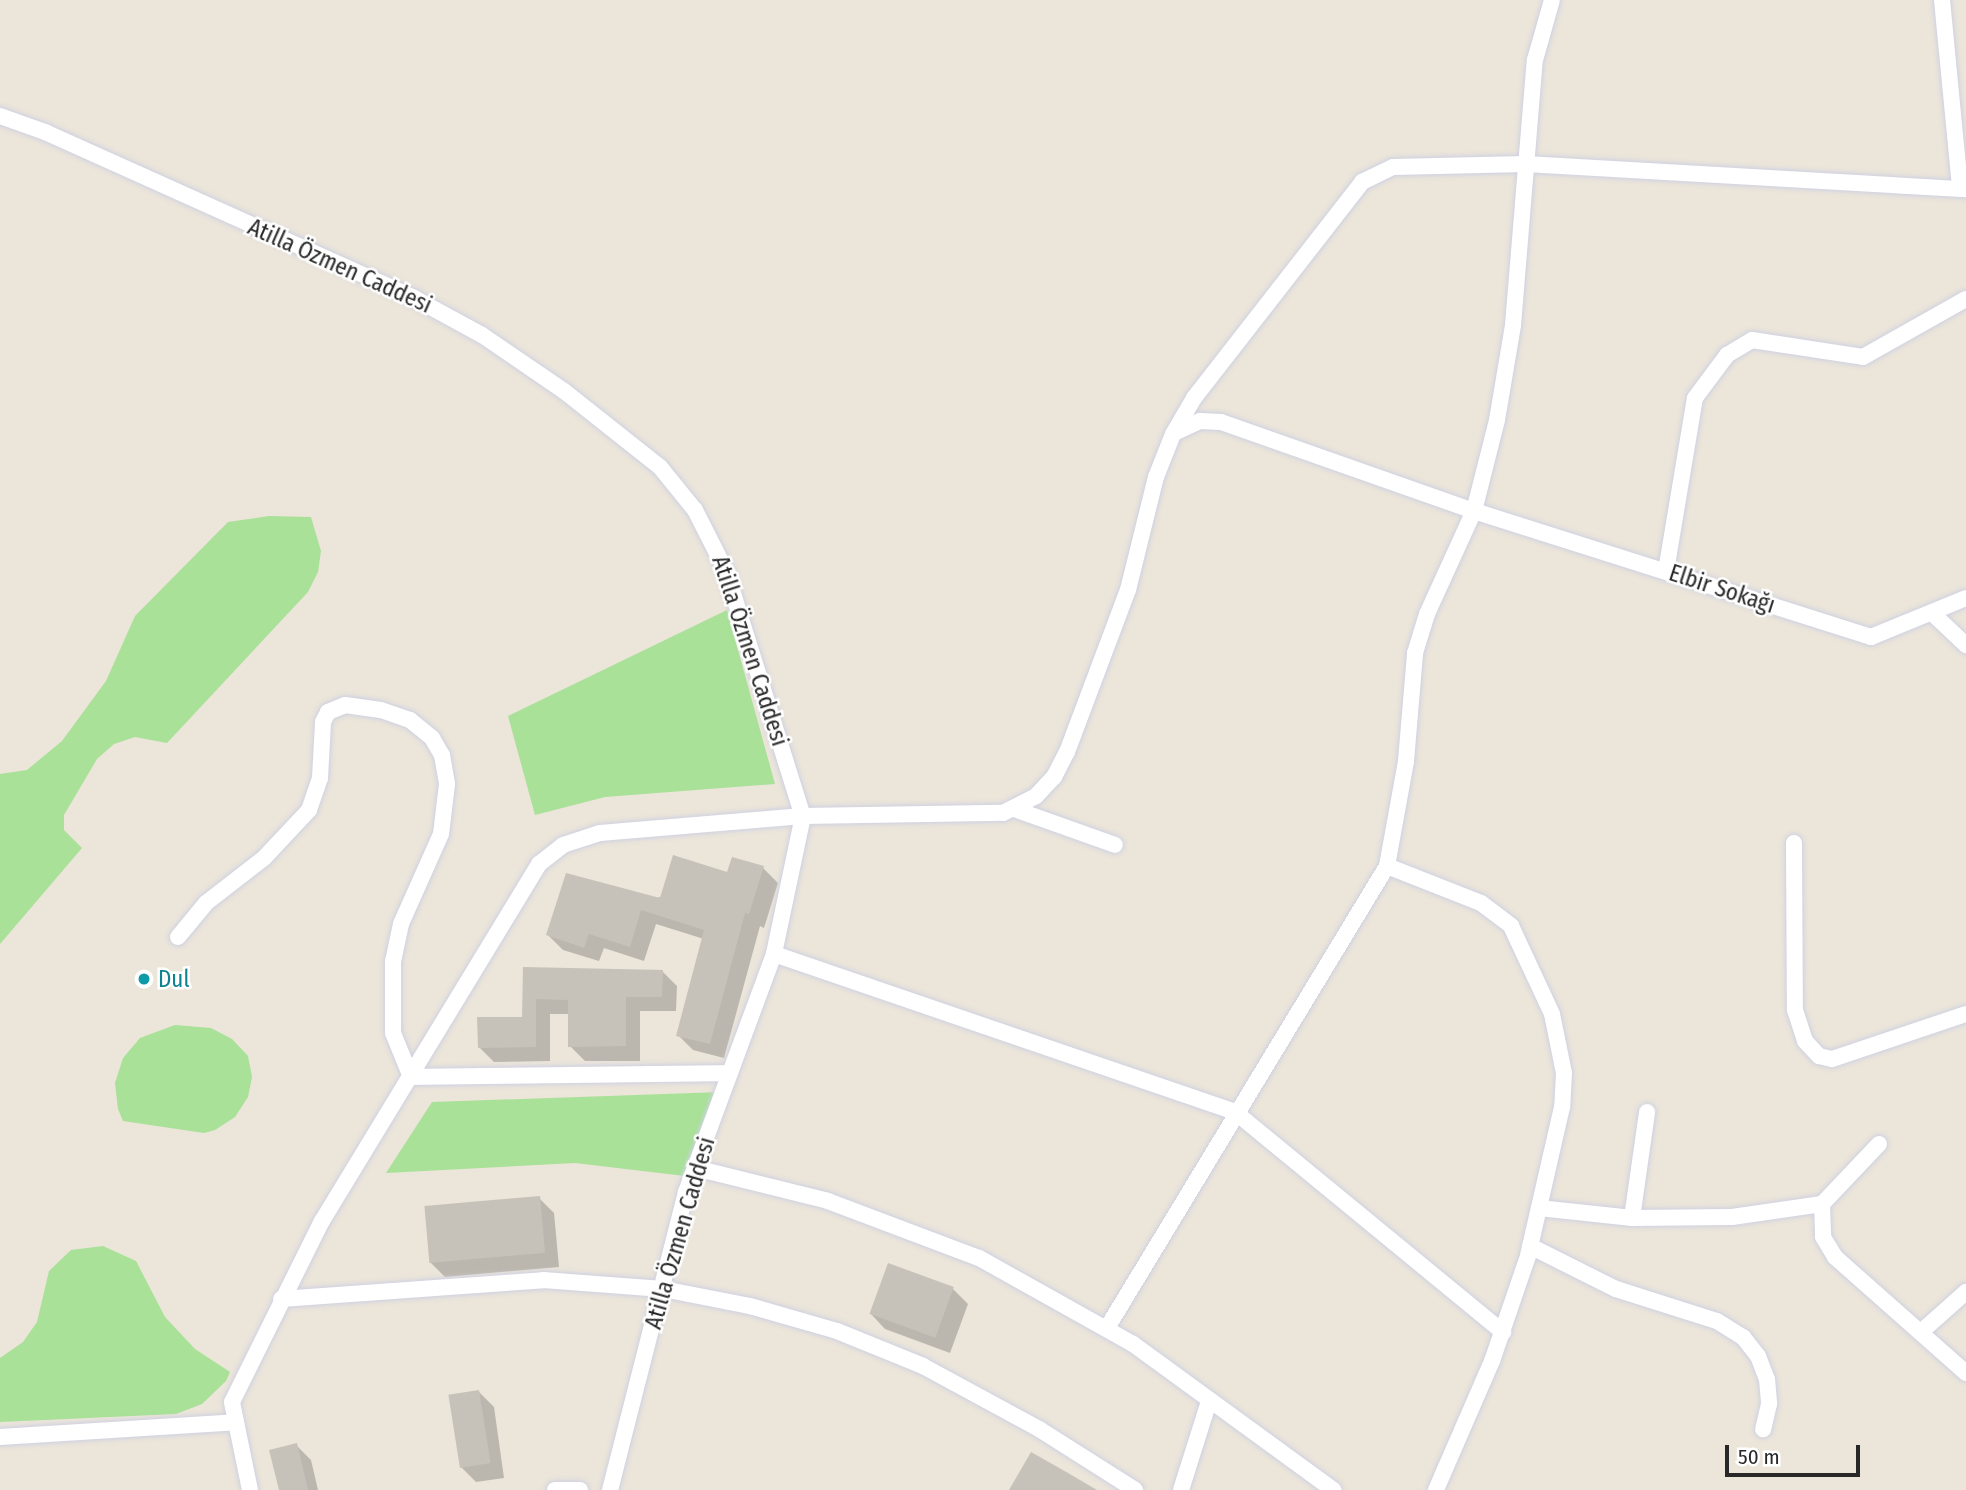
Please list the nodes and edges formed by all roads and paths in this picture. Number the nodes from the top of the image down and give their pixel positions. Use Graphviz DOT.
graph roads {
  1 [pos="1552,0"];
  2 [pos="1942,0"];
  3 [pos="0,116"];
  4 [pos="1526,164"];
  5 [pos="1963,189"];
  6 [pos="1966,299"];
  7 [pos="1173,434"];
  8 [pos="1474,510"];
  9 [pos="1666,571"];
  10 [pos="1966,598"];
  11 [pos="1932,613"];
  12 [pos="1966,645"];
  13 [pos="1014,809"];
  14 [pos="803,816"];
  15 [pos="1794,842"];
  16 [pos="1115,845"];
  17 [pos="1387,866"];
  18 [pos="178,937"];
  19 [pos="774,954"];
  20 [pos="1966,1014"];
  21 [pos="730,1073"];
  22 [pos="411,1077"];
  23 [pos="1236,1112"];
  24 [pos="1647,1112"];
  25 [pos="1879,1144"];
  26 [pos="695,1168"];
  27 [pos="1822,1204"];
  28 [pos="1539,1208"];
  29 [pos="1632,1218"];
  30 [pos="1530,1246"];
  31 [pos="663,1289"];
  32 [pos="1966,1292"];
  33 [pos="281,1299"];
  34 [pos="1107,1328"];
  35 [pos="1922,1331"];
  36 [pos="1503,1332"];
  37 [pos="1966,1373"];
  38 [pos="1209,1401"];
  39 [pos="236,1422"];
  40 [pos="1763,1429"];
  41 [pos="0,1437"];
  42 [pos="250,1490"];
  43 [pos="555,1490"];
  44 [pos="580,1490"];
  45 [pos="610,1490"];
  46 [pos="1135,1490"];
  47 [pos="1181,1490"];
  48 [pos="1334,1490"];
  49 [pos="1436,1490"];
  1 -- 4 [label="street"];
  2 -- 5 [label="street"];
  3 -- 14 [label="street, Atilla Özmen Caddesi"];
  4 -- 5 [label="street"];
  4 -- 7 [label="street"];
  4 -- 8 [label="street"];
  6 -- 9 [label="street"];
  7 -- 8 [label="street, Elbir Sokağı"];
  7 -- 13 [label="street"];
  8 -- 9 [label="street, Elbir Sokağı"];
  8 -- 17 [label="street"];
  9 -- 11 [label="street, Elbir Sokağı"];
  10 -- 11 [label="street, Elbir Sokağı"];
  11 -- 12 [label="street"];
  13 -- 14 [label="street"];
  13 -- 16 [label="street"];
  14 -- 19 [label="street, Atilla Özmen Caddesi"];
  14 -- 22 [label="street"];
  15 -- 20 [label="street"];
  17 -- 23 [label="street"];
  17 -- 28 [label="street"];
  18 -- 22 [label="street"];
  19 -- 21 [label="street, Atilla Özmen Caddesi"];
  19 -- 23 [label="street"];
  21 -- 22 [label="street"];
  21 -- 26 [label="street, Atilla Özmen Caddesi"];
  22 -- 33 [label="street"];
  23 -- 34 [label="street"];
  23 -- 36 [label="street"];
  24 -- 29 [label="street"];
  25 -- 27 [label="street"];
  26 -- 31 [label="street, Atilla Özmen Caddesi"];
  26 -- 34 [label="street"];
  27 -- 29 [label="street"];
  27 -- 35 [label="street"];
  28 -- 29 [label="street"];
  28 -- 30 [label="street"];
  30 -- 36 [label="street"];
  30 -- 40 [label="street"];
  31 -- 33 [label="street"];
  31 -- 45 [label="street, Atilla Özmen Caddesi"];
  31 -- 46 [label="street"];
  32 -- 35 [label="street"];
  33 -- 39 [label="street"];
  34 -- 38 [label="street"];
  35 -- 37 [label="street"];
  36 -- 49 [label="street"];
  38 -- 47 [label="street"];
  38 -- 48 [label="street"];
  39 -- 41 [label="street"];
  39 -- 42 [label="street"];
  43 -- 44 [label="street"];
}
